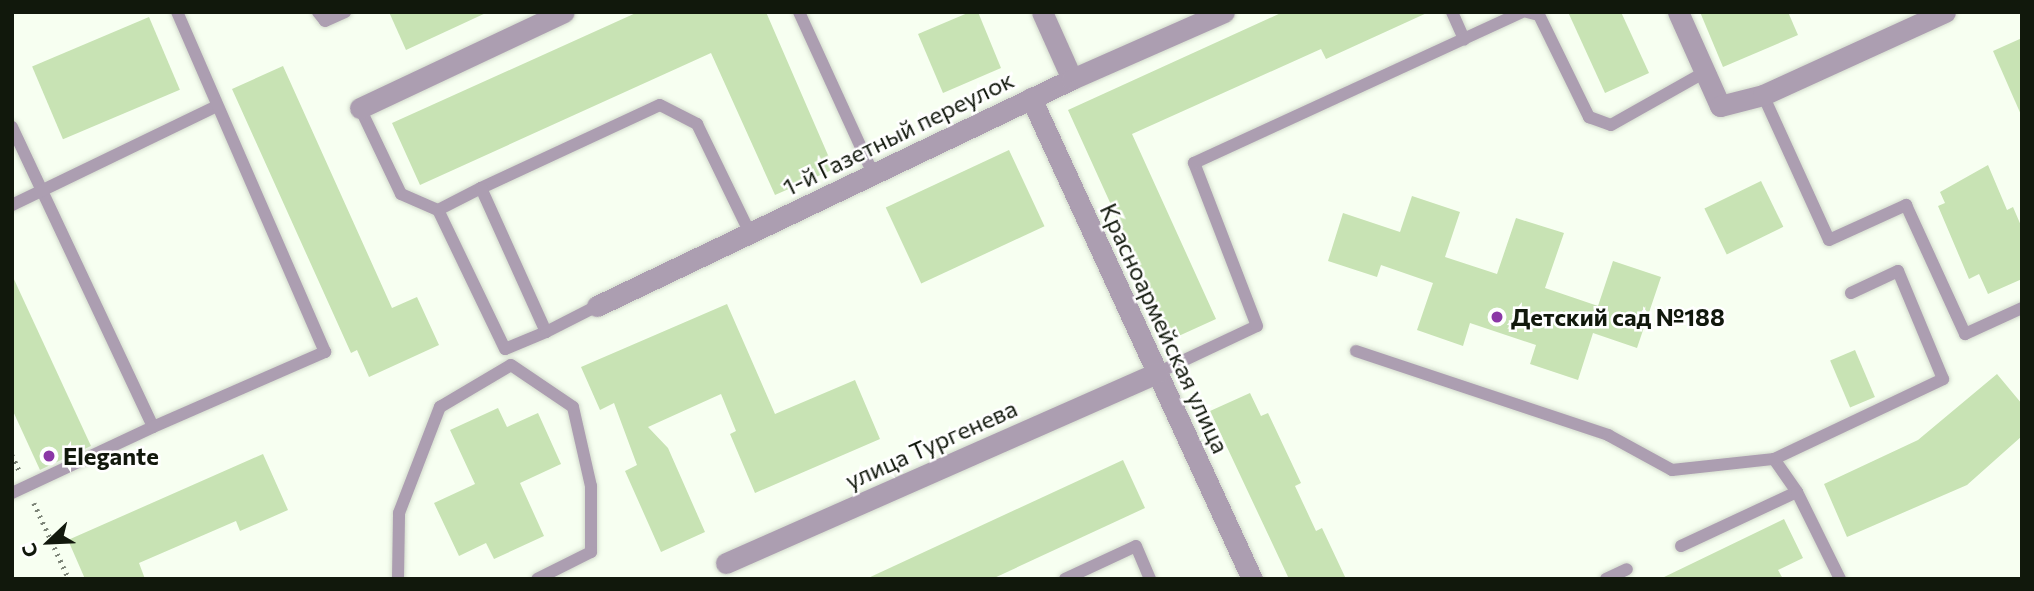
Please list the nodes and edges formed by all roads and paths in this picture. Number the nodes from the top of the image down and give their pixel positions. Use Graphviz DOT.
graph roads {
  1 [pos="177,12"];
  2 [pos="317,12"];
  3 [pos="345,12"];
  4 [pos="799,12"];
  5 [pos="1042,12"];
  6 [pos="1224,12"];
  7 [pos="1452,12"];
  8 [pos="1525,12"];
  9 [pos="1678,12"];
  10 [pos="1945,12"];
  11 [pos="562,13"];
  12 [pos="1464,39"];
  13 [pos="1704,72"];
  14 [pos="1072,79"];
  15 [pos="1763,96"];
  16 [pos="1031,99"];
  17 [pos="215,107"];
  18 [pos="360,108"];
  19 [pos="12,127"];
  20 [pos="873,174"];
  21 [pos="481,188"];
  22 [pos="42,191"];
  23 [pos="12,205"];
  24 [pos="438,210"];
  25 [pos="750,233"];
  26 [pos="1851,293"];
  27 [pos="597,306"];
  28 [pos="2022,308"];
  29 [pos="546,332"];
  30 [pos="1356,351"];
  31 [pos="1157,373"];
  32 [pos="153,427"];
  33 [pos="12,455"];
  34 [pos="1774,459"];
  35 [pos="26,486"];
  36 [pos="1797,492"];
  37 [pos="12,493"];
  38 [pos="1681,546"];
  39 [pos="726,563"];
  40 [pos="1627,569"];
  41 [pos="69,579"];
  42 [pos="398,579"];
  43 [pos="537,579"];
  44 [pos="1065,579"];
  45 [pos="1150,579"];
  46 [pos="1252,579"];
  47 [pos="1606,579"];
  48 [pos="1840,579"];
  1 -- 17 [label="lane"];
  2 -- 3 [label="lane"];
  4 -- 20 [label="lane"];
  5 -- 14 [label="street"];
  6 -- 14 [label="street, 1-й Газетный переулок"];
  7 -- 12 [label="lane"];
  8 -- 12 [label="lane"];
  8 -- 13 [label="lane"];
  9 -- 13 [label="street"];
  10 -- 15 [label="street"];
  11 -- 18 [label="street"];
  12 -- 31 [label="lane"];
  13 -- 15 [label="street"];
  14 -- 16 [label="street, 1-й Газетный переулок"];
  15 -- 28 [label="lane"];
  16 -- 20 [label="street, 1-й Газетный переулок"];
  16 -- 31 [label="street, Красноармейская улица"];
  17 -- 22 [label="lane"];
  17 -- 32 [label="lane"];
  18 -- 24 [label="lane"];
  19 -- 22 [label="lane"];
  20 -- 25 [label="street, 1-й Газетный переулок"];
  21 -- 24 [label="lane"];
  21 -- 25 [label="lane"];
  21 -- 29 [label="lane"];
  22 -- 23 [label="lane"];
  22 -- 32 [label="lane"];
  24 -- 29 [label="lane"];
  25 -- 27 [label="street, 1-й Газетный переулок"];
  26 -- 34 [label="lane"];
  27 -- 29 [label="lane"];
  30 -- 34 [label="lane"];
  31 -- 39 [label="street, улица Тургенева"];
  31 -- 46 [label="street, Красноармейская улица"];
  32 -- 35 [label="lane"];
  33 -- 35 [label="path"];
  34 -- 36 [label="lane"];
  35 -- 37 [label="lane"];
  35 -- 41 [label="path"];
  36 -- 38 [label="lane"];
  36 -- 48 [label="lane"];
  40 -- 47 [label="lane"];
  42 -- 43 [label="lane"];
  44 -- 45 [label="lane"];
}
